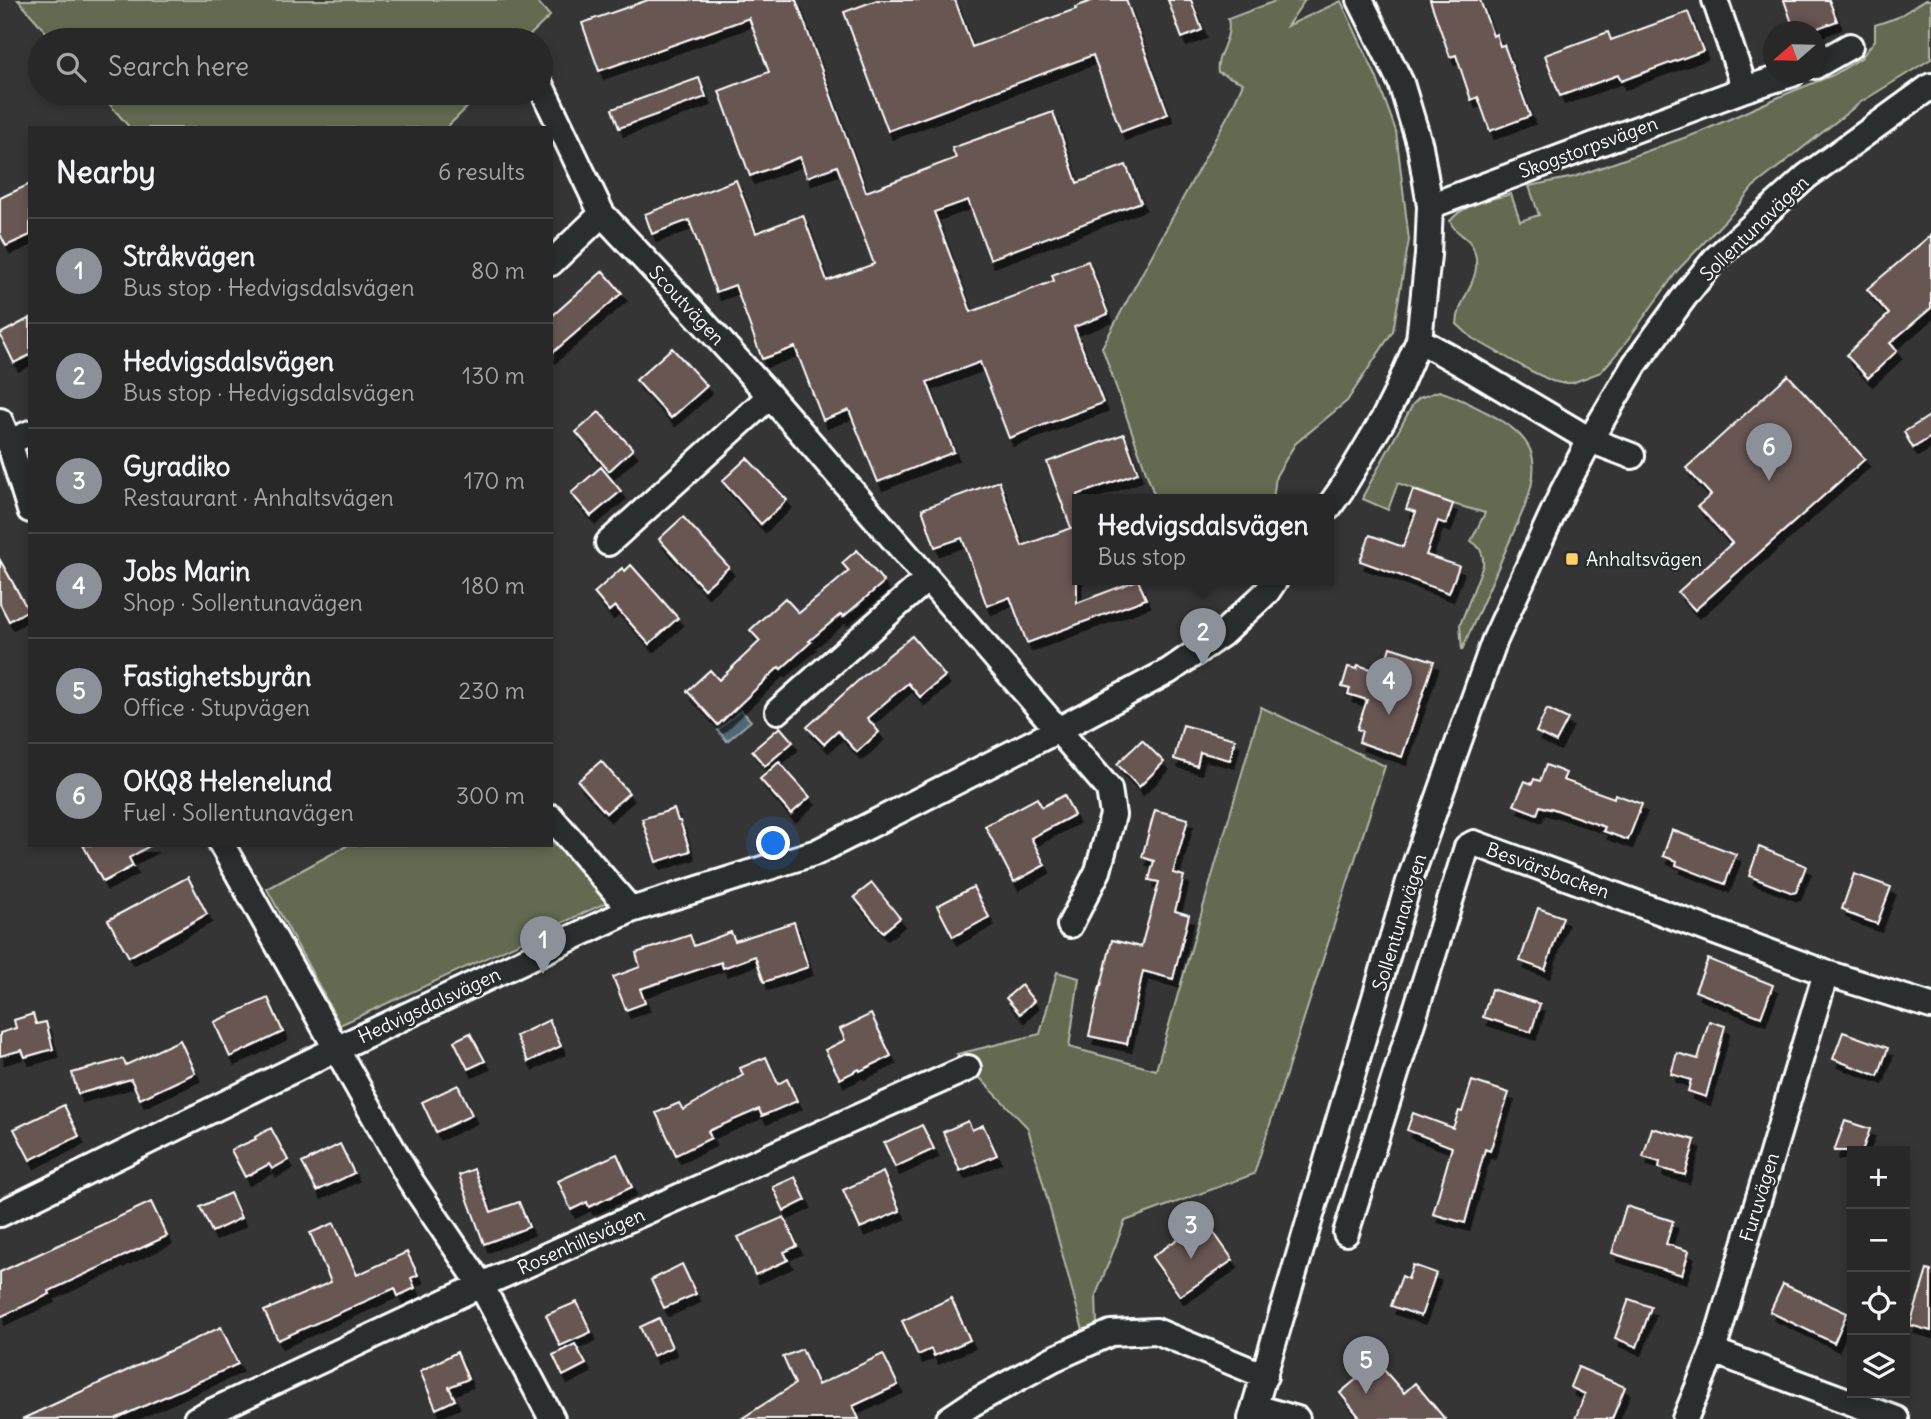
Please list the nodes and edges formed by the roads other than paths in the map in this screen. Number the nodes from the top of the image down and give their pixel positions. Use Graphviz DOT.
graph roads {
  1 [pos="1360,0"];
  2 [pos="1716,0"];
  3 [pos="1850,46"];
  4 [pos="1826,60"];
  5 [pos="1763,83"];
  6 [pos="1931,86"];
  7 [pos="1745,89"];
  8 [pos="550,105"];
  9 [pos="1430,206"];
  10 [pos="602,215"];
  11 [pos="553,261"];
  12 [pos="1419,340"];
  13 [pos="771,396"];
  14 [pos="13,432"];
  15 [pos="1590,440"];
  16 [pos="1632,456"];
  17 [pos="1334,499"];
  18 [pos="28,501"];
  19 [pos="608,543"];
  20 [pos="927,579"];
  21 [pos="1272,585"];
  22 [pos="778,711"];
  23 [pos="1058,730"];
  24 [pos="553,819"];
  25 [pos="223,847"];
  26 [pos="631,910"];
  27 [pos="1070,925"];
  28 [pos="1825,973"];
  29 [pos="1931,1006"];
  30 [pos="336,1049"];
  31 [pos="968,1068"];
  32 [pos="0,1214"];
  33 [pos="1346,1233"];
  34 [pos="481,1285"];
  35 [pos="1713,1351"];
  36 [pos="1265,1376"];
  37 [pos="1253,1413"];
  38 [pos="196,1419"];
  39 [pos="552,1419"];
  40 [pos="950,1419"];
  41 [pos="1297,1419"];
  42 [pos="1685,1419"];
  43 [pos="1896,1419"];
  1 -- 9 [label="street"];
  2 -- 7 [label="street"];
  3 -- 4 [label="street"];
  5 -- 7 [label="street, Skogstorpsvägen"];
  6 -- 15 [label="street, Sollentunavägen"];
  7 -- 9 [label="street, Skogstorpsvägen"];
  8 -- 10 [label="street, Scoutvägen"];
  9 -- 12 [label="street"];
  10 -- 11 [label="street"];
  10 -- 13 [label="street, Scoutvägen"];
  12 -- 15 [label="street"];
  12 -- 17 [label="street"];
  13 -- 19 [label="street"];
  13 -- 20 [label="street, Scoutvägen"];
  14 -- 18 [label="street"];
  15 -- 16 [label="street"];
  15 -- 36 [label="street, Sollentunavägen"];
  20 -- 22 [label="street"];
  20 -- 23 [label="street, Scoutvägen"];
  21 -- 23 [label="street, Hedvigsdalsvägen"];
  23 -- 26 [label="street, Hedvigsdalsvägen"];
  23 -- 27 [label="street"];
  24 -- 26 [label="street"];
  25 -- 30 [label="street"];
  26 -- 30 [label="street, Hedvigsdalsvägen"];
  28 -- 29 [label="street, Besvärsbacken"];
  28 -- 33 [label="street, Besvärsbacken"];
  28 -- 35 [label="street, Furuvägen"];
  30 -- 32 [label="street, Hedvigsdalsvägen"];
  30 -- 34 [label="street"];
  31 -- 34 [label="street, Rosenhillsvägen"];
  34 -- 38 [label="street, Rosenhillsvägen"];
  34 -- 39 [label="street"];
  35 -- 42 [label="street, Furuvägen"];
  35 -- 43 [label="street"];
  36 -- 37 [label="street, Sollentunavägen"];
  36 -- 40 [label="street"];
  37 -- 41 [label="street"];
}
